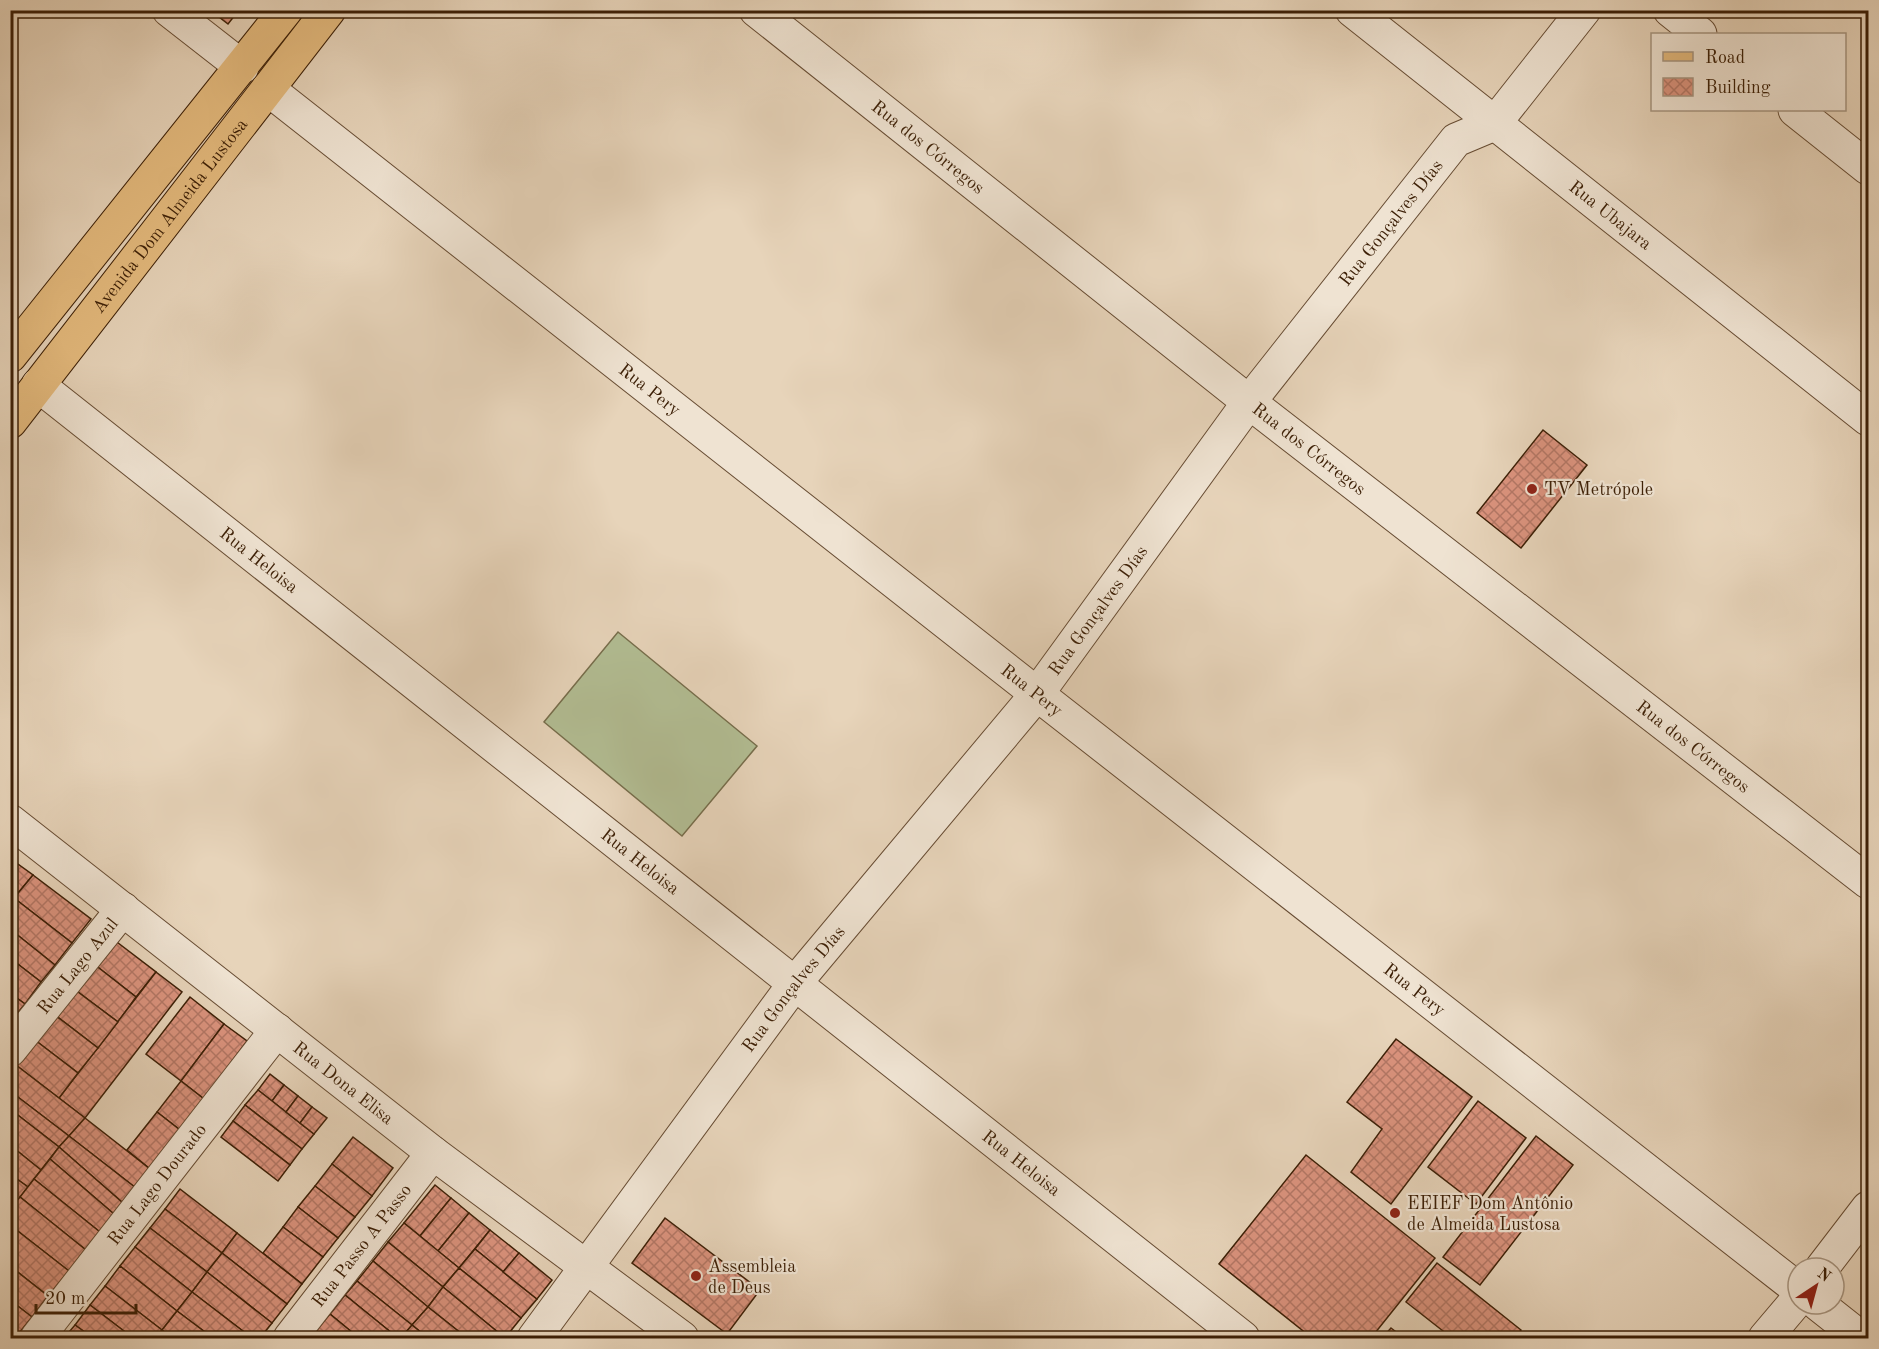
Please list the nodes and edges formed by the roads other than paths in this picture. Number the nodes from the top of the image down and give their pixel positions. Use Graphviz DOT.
graph roads {
  1 [pos="170,10"];
  2 [pos="286,10"];
  3 [pos="329,10"];
  4 [pos="756,10"];
  5 [pos="1352,10"];
  6 [pos="1584,10"];
  7 [pos="1670,10"];
  8 [pos="1699,33"];
  9 [pos="242,67"];
  10 [pos="268,89"];
  11 [pos="1796,111"];
  12 [pos="1494,124"];
  13 [pos="1869,168"];
  14 [pos="10,356"];
  15 [pos="38,385"];
  16 [pos="1249,402"];
  17 [pos="1869,419"];
  18 [pos="10,422"];
  19 [pos="1037,694"];
  20 [pos="10,821"];
  21 [pos="1869,882"];
  22 [pos="123,909"];
  23 [pos="795,983"];
  24 [pos="277,1030"];
  25 [pos="10,1050"];
  26 [pos="433,1153"];
  27 [pos="1869,1209"];
  28 [pos="1832,1256"];
  29 [pos="587,1266"];
  30 [pos="1786,1279"];
  31 [pos="1786,1313"];
  32 [pos="1833,1316"];
  33 [pos="37,1338"];
  34 [pos="290,1338"];
  35 [pos="534,1338"];
  36 [pos="682,1338"];
  37 [pos="1243,1338"];
  38 [pos="1764,1338"];
  39 [pos="1861,1338"];
  1 -- 9 [label="street"];
  2 -- 9 [label="main road, Avenida Dom Almeida Lustosa"];
  3 -- 10 [label="main road, Avenida Dom Almeida Lustosa"];
  4 -- 16 [label="street, Rua dos Córregos"];
  5 -- 12 [label="street, Rua Ubajara"];
  6 -- 12 [label="street, Rua Gonçalves Días"];
  7 -- 8 [label="street"];
  9 -- 14 [label="main road, Avenida Dom Almeida Lustosa"];
  10 -- 15 [label="main road, Avenida Dom Almeida Lustosa"];
  10 -- 19 [label="street, Rua Pery"];
  11 -- 13 [label="street"];
  12 -- 16 [label="street, Rua Gonçalves Días"];
  12 -- 17 [label="street, Rua Ubajara"];
  15 -- 18 [label="main road, Avenida Dom Almeida Lustosa"];
  15 -- 23 [label="street, Rua Heloisa"];
  16 -- 19 [label="street, Rua Gonçalves Días"];
  16 -- 21 [label="street, Rua dos Córregos"];
  19 -- 23 [label="street, Rua Gonçalves Días"];
  19 -- 30 [label="street, Rua Pery"];
  20 -- 22 [label="street, Rua Dona Elisa"];
  22 -- 24 [label="street, Rua Dona Elisa"];
  22 -- 25 [label="street, Rua Lago Azul"];
  23 -- 29 [label="street, Rua Gonçalves Días"];
  23 -- 37 [label="street, Rua Heloisa"];
  24 -- 26 [label="street, Rua Dona Elisa"];
  24 -- 33 [label="street, Rua Lago Dourado"];
  26 -- 29 [label="street, Rua Dona Elisa"];
  26 -- 34 [label="street, Rua Passo A Passo"];
  27 -- 28 [label="street"];
  29 -- 35 [label="street, Rua Gonçalves Días"];
  29 -- 36 [label="street, Rua Dona Elisa"];
  31 -- 38 [label="street"];
  32 -- 39 [label="street"];
}
